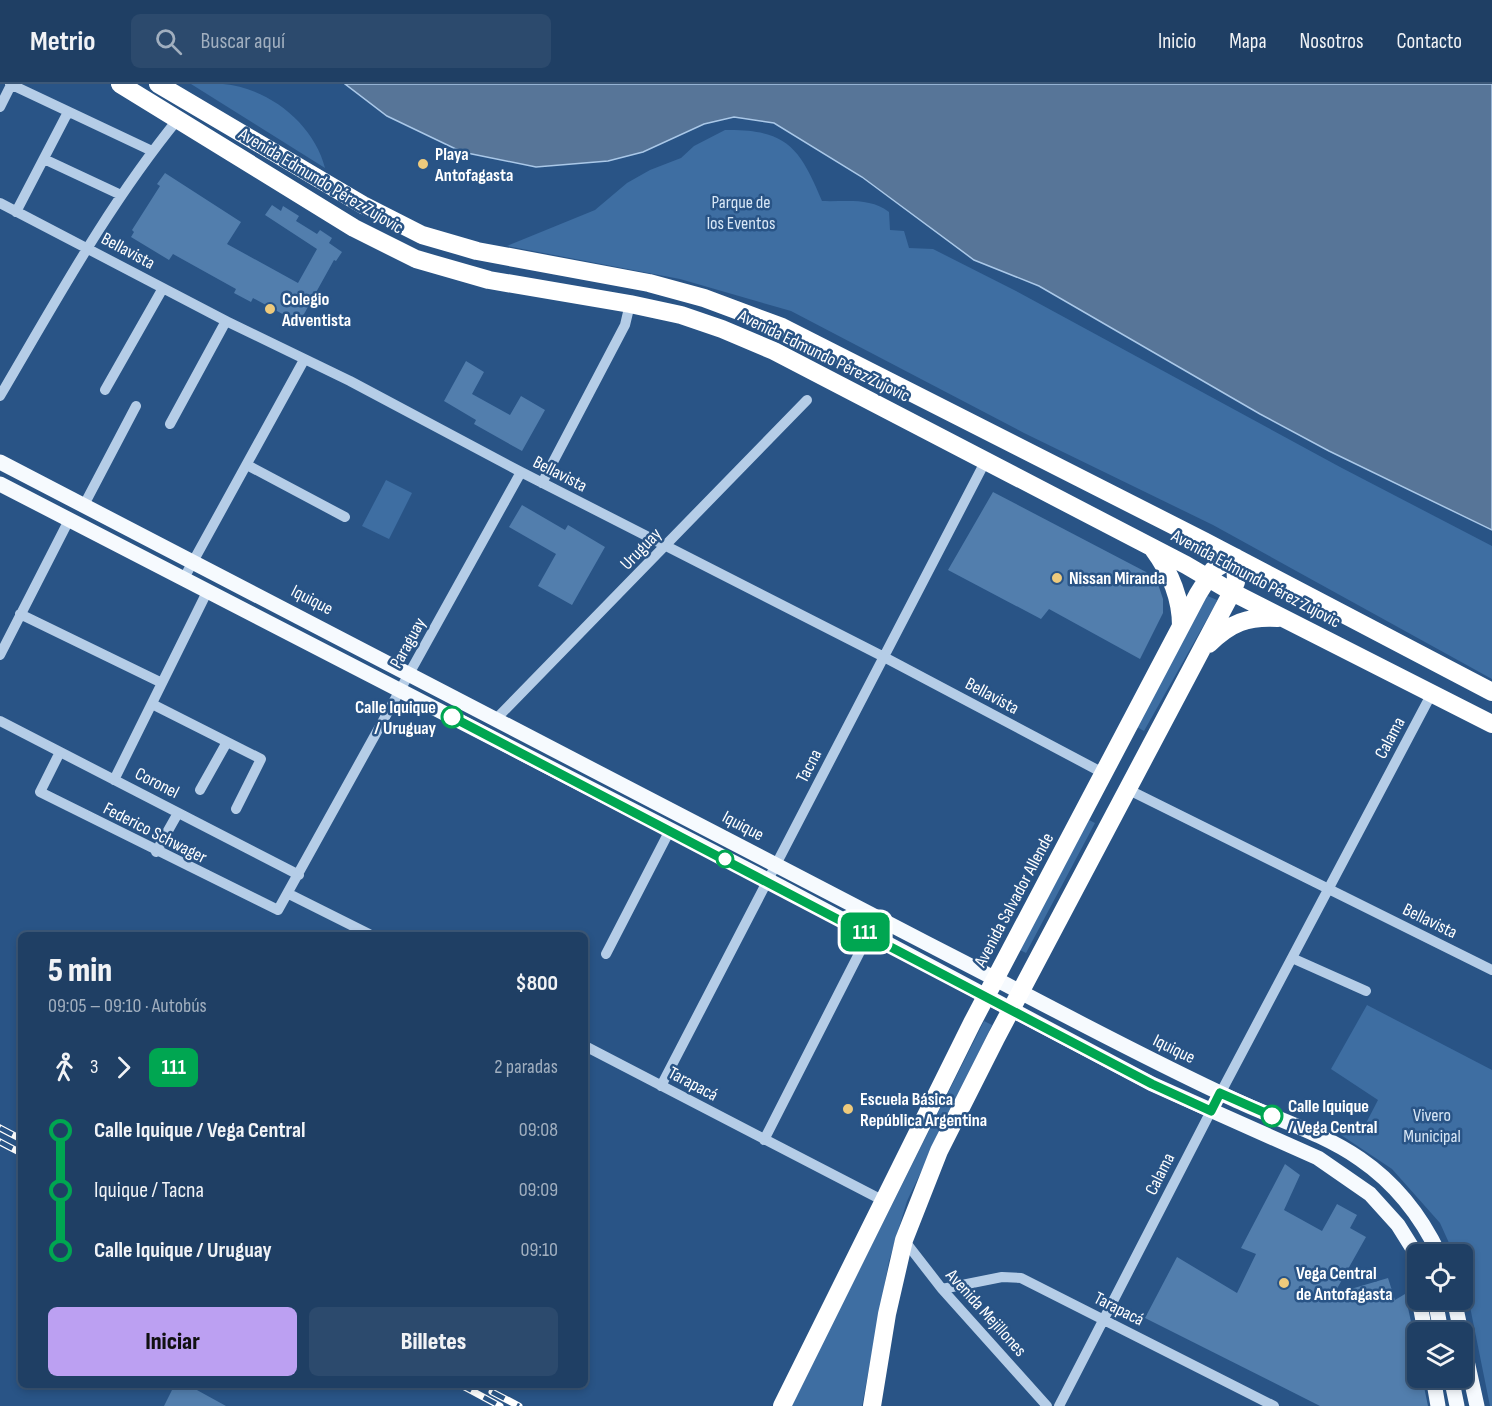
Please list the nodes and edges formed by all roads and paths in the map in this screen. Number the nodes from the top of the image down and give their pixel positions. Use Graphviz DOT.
graph roads {
  1 [pos="10,84"];
  2 [pos="120,84"];
  3 [pos="158,84"];
  4 [pos="0,106"];
  5 [pos="68,112"];
  6 [pos="178,119"];
  7 [pos="152,152"];
  8 [pos="44,159"];
  9 [pos="121,195"];
  10 [pos="0,203"];
  11 [pos="16,212"];
  12 [pos="86,247"];
  13 [pos="163,288"];
  14 [pos="630,304"];
  15 [pos="226,321"];
  16 [pos="304,360"];
  17 [pos="105,390"];
  18 [pos="0,396"];
  19 [pos="807,400"];
  20 [pos="136,406"];
  21 [pos="170,424"];
  22 [pos="0,462"];
  23 [pos="985,462"];
  24 [pos="247,465"];
  25 [pos="521,472"];
  26 [pos="542,483"];
  27 [pos="0,485"];
  28 [pos="84,505"];
  29 [pos="345,517"];
  30 [pos="69,520"];
  31 [pos="666,547"];
  32 [pos="1152,548"];
  33 [pos="1235,557"];
  34 [pos="194,561"];
  35 [pos="1207,577"];
  36 [pos="184,578"];
  37 [pos="208,590"];
  38 [pos="1232,592"];
  39 [pos="21,614"];
  40 [pos="1285,619"];
  41 [pos="1181,626"];
  42 [pos="0,655"];
  43 [pos="884,657"];
  44 [pos="1196,659"];
  45 [pos="410,673"];
  46 [pos="162,683"];
  47 [pos="401,690"];
  48 [pos="1492,692"];
  49 [pos="1432,693"];
  50 [pos="152,704"];
  51 [pos="497,718"];
  52 [pos="0,721"];
  53 [pos="1492,724"];
  54 [pos="227,742"];
  55 [pos="60,752"];
  56 [pos="1105,774"];
  57 [pos="114,780"];
  58 [pos="1127,789"];
  59 [pos="200,790"];
  60 [pos="236,809"];
  61 [pos="178,813"];
  62 [pos="670,830"];
  63 [pos="156,852"];
  64 [pos="776,865"];
  65 [pos="299,875"];
  66 [pos="768,881"];
  67 [pos="1329,890"];
  68 [pos="289,894"];
  69 [pos="365,932"];
  70 [pos="869,934"];
  71 [pos="606,954"];
  72 [pos="1292,958"];
  73 [pos="1492,970"];
  74 [pos="995,979"];
  75 [pos="1366,991"];
  76 [pos="1020,992"];
  77 [pos="985,996"];
  78 [pos="1011,1010"];
  79 [pos="588,1048"];
  80 [pos="661,1086"];
  81 [pos="1220,1093"];
  82 [pos="1211,1111"];
  83 [pos="764,1140"];
  84 [pos="882,1200"];
  85 [pos="904,1240"];
  86 [pos="1409,1244"];
  87 [pos="1433,1244"];
  88 [pos="942,1289"];
  89 [pos="1104,1320"];
  90 [pos="1435,1388"];
  91 [pos="1453,1388"];
  92 [pos="1473,1388"];
  93 [pos="782,1406"];
  94 [pos="872,1406"];
  95 [pos="1047,1406"];
  96 [pos="1059,1406"];
  97 [pos="1274,1406"];
  98 [pos="1438,1406"];
  99 [pos="1457,1406"];
  100 [pos="1477,1406"];
  1 -- 4 [label="street"];
  1 -- 5 [label="street"];
  2 -- 6 [label="highway, Avenida Edmundo Pérez Zujovic"];
  3 -- 33 [label="highway, Avenida Edmundo Pérez Zujovic"];
  5 -- 7 [label="street"];
  5 -- 8 [label="street"];
  6 -- 7 [label="street"];
  6 -- 14 [label="highway, Avenida Edmundo Pérez Zujovic"];
  7 -- 9 [label="street"];
  8 -- 9 [label="street"];
  8 -- 11 [label="street"];
  9 -- 12 [label="street"];
  10 -- 11 [label="street, Bellavista"];
  11 -- 12 [label="street, Bellavista"];
  12 -- 13 [label="street, Bellavista"];
  12 -- 18 [label="street"];
  13 -- 15 [label="street, Bellavista"];
  13 -- 17 [label="street"];
  14 -- 23 [label="highway, Avenida Edmundo Pérez Zujovic"];
  14 -- 26 [label="street"];
  15 -- 16 [label="street, Bellavista"];
  15 -- 21 [label="street"];
  16 -- 24 [label="street"];
  16 -- 25 [label="street, Bellavista"];
  19 -- 31 [label="street, Uruguay"];
  20 -- 28 [label="street"];
  22 -- 28 [label="main road, Iquique"];
  23 -- 32 [label="highway, Avenida Edmundo Pérez Zujovic"];
  23 -- 43 [label="street, Tacna"];
  24 -- 29 [label="street"];
  24 -- 34 [label="street"];
  25 -- 26 [label="street, Bellavista"];
  25 -- 45 [label="street, Paraguay"];
  26 -- 31 [label="street, Bellavista"];
  27 -- 30 [label="main road, Iquique"];
  28 -- 34 [label="main road, Iquique"];
  30 -- 36 [label="main road, Iquique"];
  30 -- 39 [label="street"];
  31 -- 43 [label="street, Bellavista"];
  31 -- 51 [label="street, Uruguay"];
  32 -- 35 [label="highway, Avenida Edmundo Pérez Zujovic"];
  32 -- 41 [label="highway"];
  33 -- 35 [label="highway"];
  33 -- 38 [label="highway"];
  33 -- 48 [label="highway, Avenida Edmundo Pérez Zujovic"];
  34 -- 36 [label="street"];
  34 -- 45 [label="main road, Iquique"];
  35 -- 38 [label="highway, Avenida Edmundo Pérez Zujovic"];
  35 -- 41 [label="highway, Avenida Salvador Allende"];
  36 -- 37 [label="main road, Iquique"];
  37 -- 46 [label="street"];
  37 -- 47 [label="main road, Iquique"];
  38 -- 40 [label="highway, Avenida Edmundo Pérez Zujovic"];
  38 -- 44 [label="highway"];
  39 -- 42 [label="street"];
  39 -- 46 [label="street"];
  40 -- 44 [label="highway"];
  40 -- 49 [label="highway, Avenida Edmundo Pérez Zujovic"];
  41 -- 56 [label="highway, Avenida Salvador Allende"];
  43 -- 56 [label="street, Bellavista"];
  43 -- 64 [label="street, Tacna"];
  44 -- 58 [label="highway"];
  45 -- 47 [label="street, Paraguay"];
  45 -- 51 [label="main road, Iquique"];
  46 -- 50 [label="street"];
  47 -- 62 [label="main road, Iquique"];
  47 -- 65 [label="street, Paraguay"];
  49 -- 53 [label="highway, Avenida Edmundo Pérez Zujovic"];
  49 -- 67 [label="street, Calama"];
  50 -- 54 [label="street"];
  50 -- 57 [label="street"];
  51 -- 64 [label="main road, Iquique"];
  52 -- 55 [label="street, Coronel"];
  54 -- 59 [label="street"];
  54 -- 60 [label="street"];
  55 -- 57 [label="street, Coronel"];
  55 -- 63 [label="street, Federico Schwager"];
  56 -- 74 [label="highway, Avenida Salvador Allende"];
  57 -- 61 [label="street, Coronel"];
  58 -- 67 [label="street, Bellavista"];
  58 -- 76 [label="highway"];
  61 -- 63 [label="street"];
  61 -- 65 [label="street, Coronel"];
  62 -- 66 [label="main road, Iquique"];
  62 -- 71 [label="street"];
  63 -- 68 [label="street, Federico Schwager"];
  64 -- 66 [label="street, Tacna"];
  64 -- 74 [label="main road, Iquique"];
  65 -- 68 [label="street, Paraguay"];
  66 -- 70 [label="main road, Iquique"];
  66 -- 80 [label="street, Tacna"];
  67 -- 72 [label="street, Calama"];
  67 -- 73 [label="street, Bellavista"];
  68 -- 69 [label="street"];
  70 -- 77 [label="main road, Iquique"];
  70 -- 83 [label="street"];
  72 -- 75 [label="street"];
  72 -- 81 [label="street, Calama"];
  74 -- 76 [label="main road, Iquique"];
  74 -- 77 [label="highway, Avenida Salvador Allende"];
  76 -- 78 [label="highway"];
  76 -- 81 [label="main road, Iquique"];
  77 -- 78 [label="main road, Iquique"];
  77 -- 84 [label="highway, Avenida Salvador Allende"];
  78 -- 82 [label="main road, Iquique"];
  78 -- 85 [label="highway"];
  79 -- 80 [label="street, Tarapacá"];
  80 -- 83 [label="street, Tarapacá"];
  81 -- 82 [label="street, Calama"];
  81 -- 87 [label="main road, Iquique"];
  82 -- 86 [label="main road, Iquique"];
  82 -- 89 [label="street, Calama"];
  83 -- 84 [label="street, Tarapacá"];
  84 -- 93 [label="highway, Avenida Salvador Allende"];
  85 -- 88 [label="street, Avenida Mejillones"];
  85 -- 94 [label="highway"];
  88 -- 89 [label="street, Tarapacá"];
  88 -- 95 [label="street, Avenida Mejillones"];
  89 -- 96 [label="street, Calama"];
  89 -- 97 [label="street, Tarapacá"];
  90 -- 98 [label="main road"];
  91 -- 99 [label="main road"];
  92 -- 100 [label="main road"];
}
